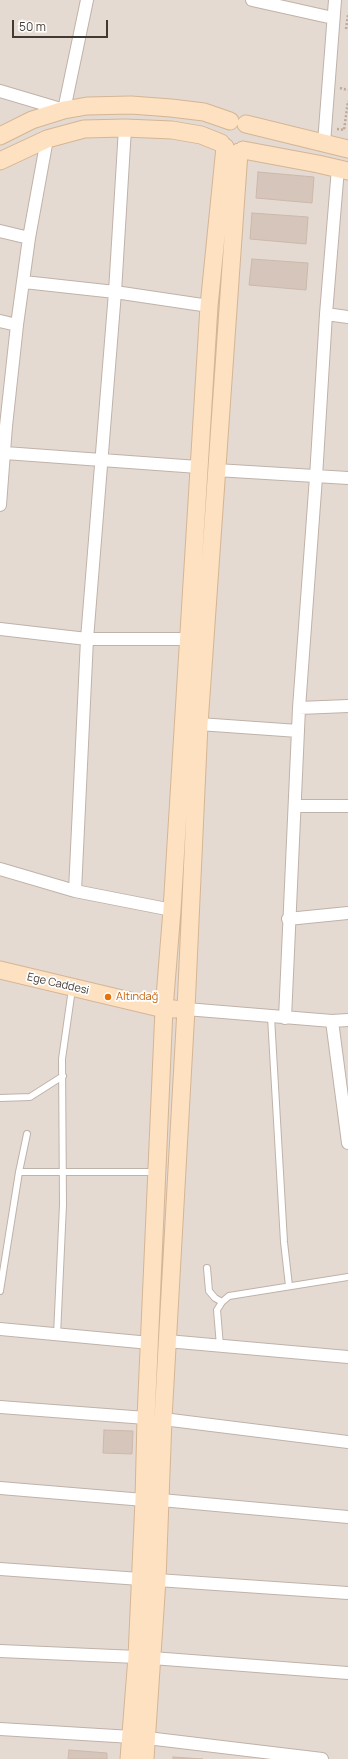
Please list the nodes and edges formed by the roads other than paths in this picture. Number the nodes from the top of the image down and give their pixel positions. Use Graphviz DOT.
graph roads {
  1 [pos="87,0"];
  2 [pos="252,0"];
  3 [pos="335,0"];
  4 [pos="333,18"];
  5 [pos="0,91"];
  6 [pos="64,110"];
  7 [pos="238,123"];
  8 [pos="125,128"];
  9 [pos="0,136"];
  10 [pos="48,139"];
  11 [pos="324,143"];
  12 [pos="232,148"];
  13 [pos="348,149"];
  14 [pos="0,161"];
  15 [pos="343,170"];
  16 [pos="0,232"];
  17 [pos="30,238"];
  18 [pos="24,282"];
  19 [pos="115,292"];
  20 [pos="209,306"];
  21 [pos="326,314"];
  22 [pos="348,317"];
  23 [pos="0,321"];
  24 [pos="17,325"];
  25 [pos="3,426"];
  26 [pos="5,453"];
  27 [pos="101,461"];
  28 [pos="198,467"];
  29 [pos="216,470"];
  30 [pos="316,477"];
  31 [pos="348,478"];
  32 [pos="0,505"];
  33 [pos="0,629"];
  34 [pos="87,639"];
  35 [pos="188,639"];
  36 [pos="348,706"];
  37 [pos="299,708"];
  38 [pos="199,724"];
  39 [pos="298,731"];
  40 [pos="295,806"];
  41 [pos="348,806"];
  42 [pos="0,869"];
  43 [pos="75,891"];
  44 [pos="172,910"];
  45 [pos="348,913"];
  46 [pos="288,919"];
  47 [pos="0,970"];
  48 [pos="72,988"];
  49 [pos="164,1009"];
  50 [pos="186,1009"];
  51 [pos="271,1017"];
  52 [pos="285,1018"];
  53 [pos="348,1020"];
  54 [pos="332,1021"];
  55 [pos="62,1076"];
  56 [pos="0,1098"];
  57 [pos="27,1134"];
  58 [pos="348,1143"];
  59 [pos="19,1172"];
  60 [pos="63,1172"];
  61 [pos="157,1172"];
  62 [pos="206,1268"];
  63 [pos="348,1277"];
  64 [pos="289,1286"];
  65 [pos="0,1291"];
  66 [pos="222,1302"];
  67 [pos="0,1329"];
  68 [pos="57,1335"];
  69 [pos="158,1342"];
  70 [pos="220,1346"];
  71 [pos="348,1357"];
  72 [pos="0,1407"];
  73 [pos="154,1418"];
  74 [pos="348,1442"];
  75 [pos="0,1488"];
  76 [pos="153,1500"];
  77 [pos="348,1517"];
  78 [pos="0,1569"];
  79 [pos="140,1579"];
  80 [pos="157,1580"];
  81 [pos="348,1593"];
  82 [pos="0,1650"];
  83 [pos="144,1658"];
  84 [pos="348,1673"];
  85 [pos="0,1729"];
  86 [pos="140,1738"];
  87 [pos="129,1759"];
  88 [pos="146,1759"];
  89 [pos="322,1759"];
  1 -- 6 [label="street"];
  2 -- 4 [label="street"];
  3 -- 4 [label="street"];
  4 -- 11 [label="street"];
  5 -- 6 [label="street"];
  6 -- 7 [label="main road"];
  6 -- 9 [label="main road"];
  7 -- 11 [label="main road"];
  7 -- 12 [label="main road"];
  7 -- 12 [label="main road"];
  8 -- 10 [label="main road"];
  8 -- 12 [label="main road"];
  8 -- 19 [label="street"];
  10 -- 14 [label="main road"];
  10 -- 17 [label="street"];
  11 -- 13 [label="main road"];
  12 -- 15 [label="main road"];
  12 -- 20 [label="main road"];
  12 -- 29 [label="main road"];
  15 -- 21 [label="street"];
  16 -- 17 [label="street"];
  17 -- 18 [label="street"];
  18 -- 19 [label="street"];
  18 -- 24 [label="street"];
  19 -- 20 [label="street"];
  19 -- 27 [label="street"];
  20 -- 28 [label="main road"];
  21 -- 22 [label="street"];
  21 -- 30 [label="street"];
  23 -- 24 [label="street"];
  24 -- 25 [label="street"];
  25 -- 26 [label="street"];
  26 -- 27 [label="street"];
  26 -- 32 [label="street"];
  27 -- 28 [label="street"];
  27 -- 34 [label="street"];
  28 -- 35 [label="main road"];
  29 -- 30 [label="street"];
  29 -- 38 [label="main road"];
  30 -- 31 [label="street"];
  30 -- 37 [label="street"];
  33 -- 34 [label="street"];
  34 -- 35 [label="street"];
  34 -- 43 [label="street"];
  35 -- 44 [label="main road"];
  36 -- 37 [label="street"];
  37 -- 39 [label="street"];
  38 -- 39 [label="street"];
  38 -- 50 [label="main road"];
  39 -- 40 [label="street"];
  40 -- 41 [label="street"];
  40 -- 46 [label="street"];
  42 -- 43 [label="street"];
  43 -- 44 [label="street"];
  44 -- 49 [label="main road"];
  45 -- 46 [label="street"];
  46 -- 52 [label="street"];
  47 -- 48 [label="main road, Ege Caddesi"];
  48 -- 49 [label="main road, Ege Caddesi"];
  48 -- 55 [label="lane"];
  49 -- 50 [label="main road, Ege Caddesi"];
  49 -- 61 [label="main road"];
  50 -- 51 [label="street"];
  50 -- 69 [label="main road"];
  51 -- 52 [label="street"];
  51 -- 64 [label="lane"];
  52 -- 54 [label="street"];
  53 -- 54 [label="street"];
  54 -- 58 [label="street"];
  55 -- 56 [label="lane"];
  55 -- 60 [label="lane"];
  57 -- 59 [label="lane"];
  59 -- 60 [label="lane"];
  59 -- 65 [label="lane"];
  60 -- 61 [label="lane"];
  60 -- 68 [label="lane"];
  61 -- 69 [label="main road"];
  62 -- 66 [label="lane"];
  63 -- 64 [label="lane"];
  64 -- 66 [label="lane"];
  66 -- 70 [label="lane"];
  67 -- 68 [label="street"];
  68 -- 69 [label="street"];
  69 -- 70 [label="street"];
  69 -- 73 [label="main road"];
  70 -- 71 [label="street"];
  72 -- 73 [label="street"];
  73 -- 74 [label="street"];
  73 -- 76 [label="main road"];
  75 -- 76 [label="street"];
  76 -- 77 [label="street"];
  76 -- 79 [label="main road"];
  76 -- 80 [label="main road"];
  78 -- 79 [label="street"];
  79 -- 83 [label="main road"];
  80 -- 81 [label="street"];
  80 -- 83 [label="main road"];
  82 -- 83 [label="street"];
  83 -- 84 [label="street"];
  83 -- 86 [label="main road"];
  85 -- 86 [label="street"];
  86 -- 87 [label="main road"];
  86 -- 88 [label="main road"];
  86 -- 89 [label="street"];
}
